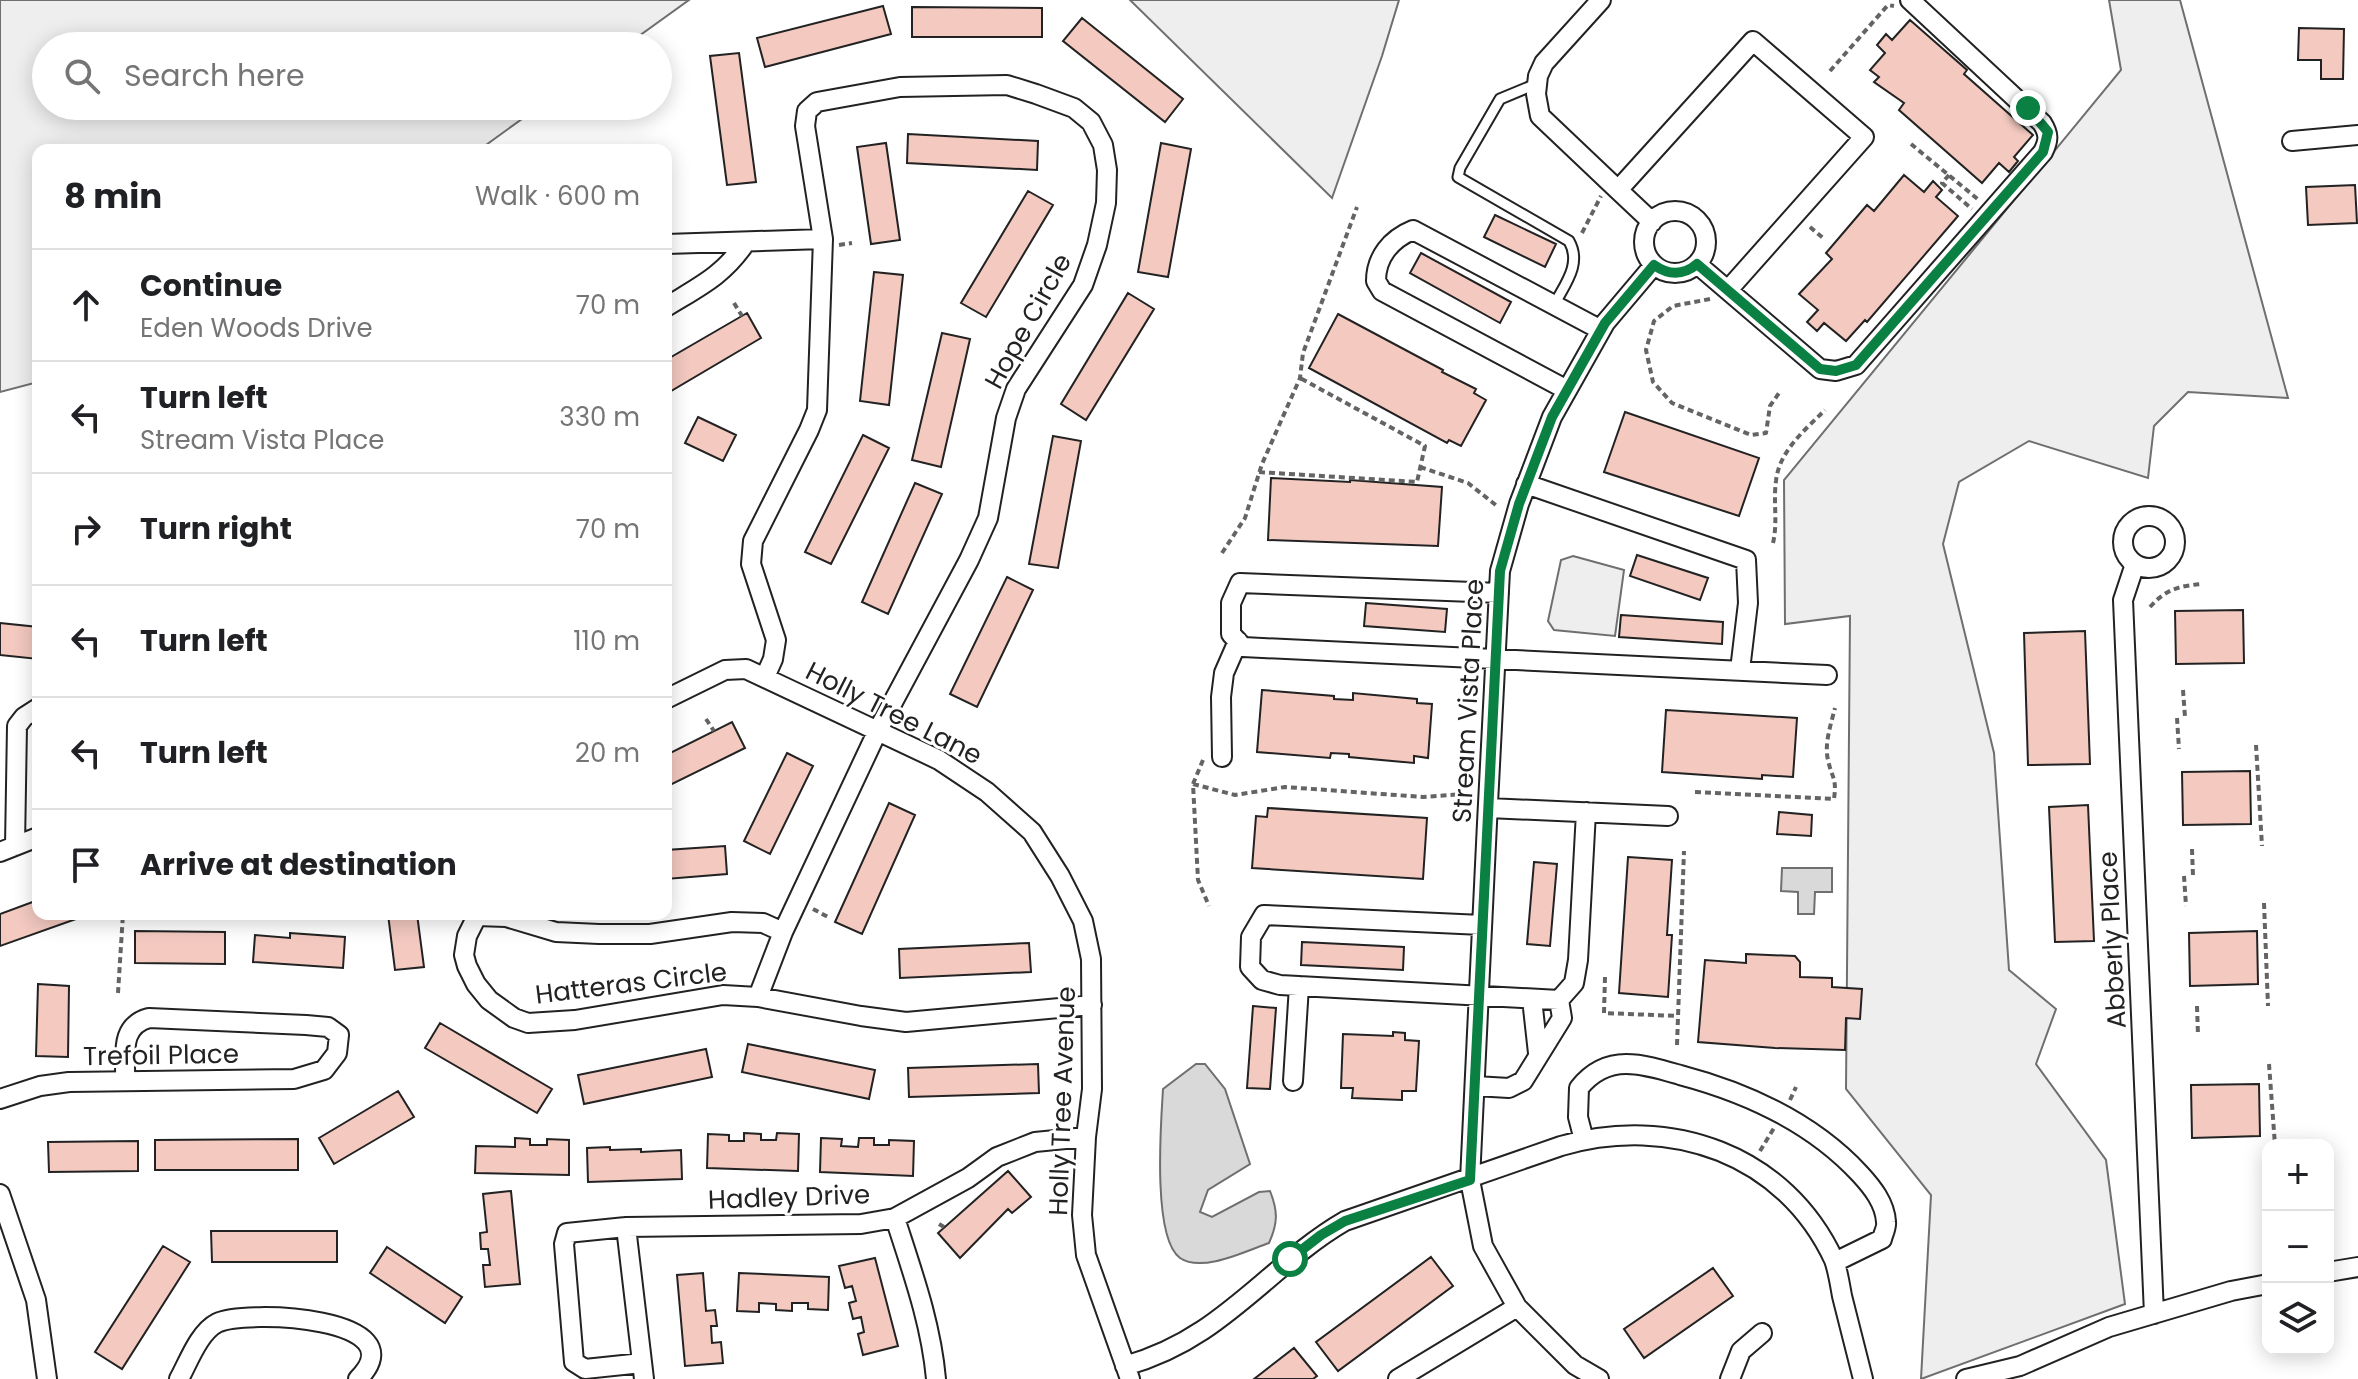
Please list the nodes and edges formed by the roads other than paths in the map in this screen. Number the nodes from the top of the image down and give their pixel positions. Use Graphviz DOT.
graph roads {
  1 [pos="1601,0"];
  2 [pos="1904,3"];
  3 [pos="1536,84"];
  4 [pos="2358,135"];
  5 [pos="2292,141"];
  6 [pos="1610,193"];
  7 [pos="1652,222"];
  8 [pos="823,239"];
  9 [pos="746,242"];
  10 [pos="672,244"];
  11 [pos="1697,264"];
  12 [pos="1654,265"];
  13 [pos="1720,294"];
  14 [pos="672,303"];
  15 [pos="1554,305"];
  16 [pos="1601,330"];
  17 [pos="1567,390"];
  18 [pos="1526,484"];
  19 [pos="2135,564"];
  20 [pos="1499,593"];
  21 [pos="1238,641"];
  22 [pos="1496,659"];
  23 [pos="1740,670"];
  24 [pos="1827,675"];
  25 [pos="765,677"];
  26 [pos="672,696"];
  27 [pos="32,712"];
  28 [pos="878,730"];
  29 [pos="1212,758"];
  30 [pos="1488,808"];
  31 [pos="1586,812"];
  32 [pos="1668,816"];
  33 [pos="1032,832"];
  34 [pos="32,839"];
  35 [pos="7,849"];
  36 [pos="475,920"];
  37 [pos="516,920"];
  38 [pos="1482,925"];
  39 [pos="783,932"];
  40 [pos="1299,986"];
  41 [pos="758,997"];
  42 [pos="1479,997"];
  43 [pos="1532,999"];
  44 [pos="1559,1000"];
  45 [pos="1092,1005"];
  46 [pos="1538,1053"];
  47 [pos="125,1081"];
  48 [pos="1293,1081"];
  49 [pos="1475,1086"];
  50 [pos="0,1099"];
  51 [pos="1086,1137"];
  52 [pos="1584,1140"];
  53 [pos="1470,1180"];
  54 [pos="0,1194"];
  55 [pos="895,1218"];
  56 [pos="626,1227"];
  57 [pos="1835,1262"];
  58 [pos="2358,1267"];
  59 [pos="2334,1271"];
  60 [pos="2262,1285"];
  61 [pos="1517,1307"];
  62 [pos="2154,1314"];
  63 [pos="1762,1333"];
  64 [pos="643,1371"];
  65 [pos="1127,1373"];
  66 [pos="47,1379"];
  67 [pos="179,1379"];
  68 [pos="358,1379"];
  69 [pos="936,1379"];
  70 [pos="1398,1379"];
  71 [pos="1599,1379"];
  72 [pos="1730,1379"];
  73 [pos="1863,1379"];
  74 [pos="1966,1379"];
  1 -- 3 [label="street"];
  2 -- 13 [label="street"];
  3 -- 6 [label="street"];
  3 -- 15 [label="lane"];
  4 -- 5 [label="street"];
  6 -- 7 [label="street"];
  6 -- 13 [label="street"];
  7 -- 11 [label="street"];
  7 -- 12 [label="street"];
  8 -- 9 [label="street"];
  8 -- 25 [label="street, Hope Circle"];
  8 -- 28 [label="street, Hope Circle"];
  9 -- 10 [label="street"];
  9 -- 14 [label="street"];
  11 -- 12 [label="street"];
  11 -- 13 [label="street"];
  12 -- 16 [label="street, Stream Vista Place"];
  15 -- 16 [label="street"];
  15 -- 17 [label="street"];
  16 -- 17 [label="street, Stream Vista Place"];
  17 -- 18 [label="street, Stream Vista Place"];
  18 -- 20 [label="street, Stream Vista Place"];
  18 -- 23 [label="street"];
  19 -- 62 [label="street, Abberly Place"];
  20 -- 21 [label="street"];
  20 -- 22 [label="street, Stream Vista Place"];
  21 -- 22 [label="street"];
  21 -- 29 [label="street"];
  22 -- 23 [label="street"];
  22 -- 30 [label="street, Stream Vista Place"];
  23 -- 24 [label="street"];
  25 -- 26 [label="street, Holly Tree Lane"];
  25 -- 28 [label="street, Holly Tree Lane"];
  27 -- 35 [label="street"];
  28 -- 33 [label="street, Holly Tree Lane"];
  28 -- 39 [label="street, Hope Circle"];
  30 -- 31 [label="street"];
  30 -- 38 [label="street, Stream Vista Place"];
  31 -- 32 [label="street"];
  31 -- 44 [label="street"];
  33 -- 45 [label="street, Holly Tree Avenue"];
  34 -- 35 [label="street"];
  36 -- 41 [label="street, Hatteras Circle"];
  37 -- 39 [label="street, Hatteras Circle"];
  38 -- 40 [label="street"];
  38 -- 42 [label="street, Stream Vista Place"];
  39 -- 41 [label="street, Hope Circle"];
  40 -- 42 [label="street"];
  40 -- 48 [label="street"];
  41 -- 45 [label="street, Hatteras Circle"];
  42 -- 43 [label="street"];
  42 -- 49 [label="street, Stream Vista Place"];
  43 -- 44 [label="street"];
  43 -- 46 [label="street"];
  44 -- 46 [label="street"];
  45 -- 51 [label="street, Holly Tree Avenue"];
  46 -- 49 [label="street"];
  47 -- 47 [label="street, Trefoil Place"];
  47 -- 50 [label="street, Trefoil Place"];
  49 -- 53 [label="street, Stream Vista Place"];
  51 -- 55 [label="street, Hadley Drive"];
  51 -- 65 [label="street, Holly Tree Avenue"];
  52 -- 53 [label="street"];
  52 -- 57 [label="street"];
  52 -- 57 [label="street"];
  53 -- 61 [label="street, Stream Vista Place"];
  53 -- 65 [label="street"];
  54 -- 66 [label="street"];
  55 -- 56 [label="street, Hadley Drive"];
  55 -- 69 [label="street"];
  56 -- 64 [label="street"];
  56 -- 64 [label="street, Hadley Drive"];
  57 -- 73 [label="street"];
  58 -- 59 [label="street"];
  60 -- 62 [label="street"];
  61 -- 70 [label="street"];
  61 -- 71 [label="street, Stream Vista Place"];
  62 -- 74 [label="street"];
  63 -- 72 [label="street"];
  67 -- 68 [label="street"];
}
